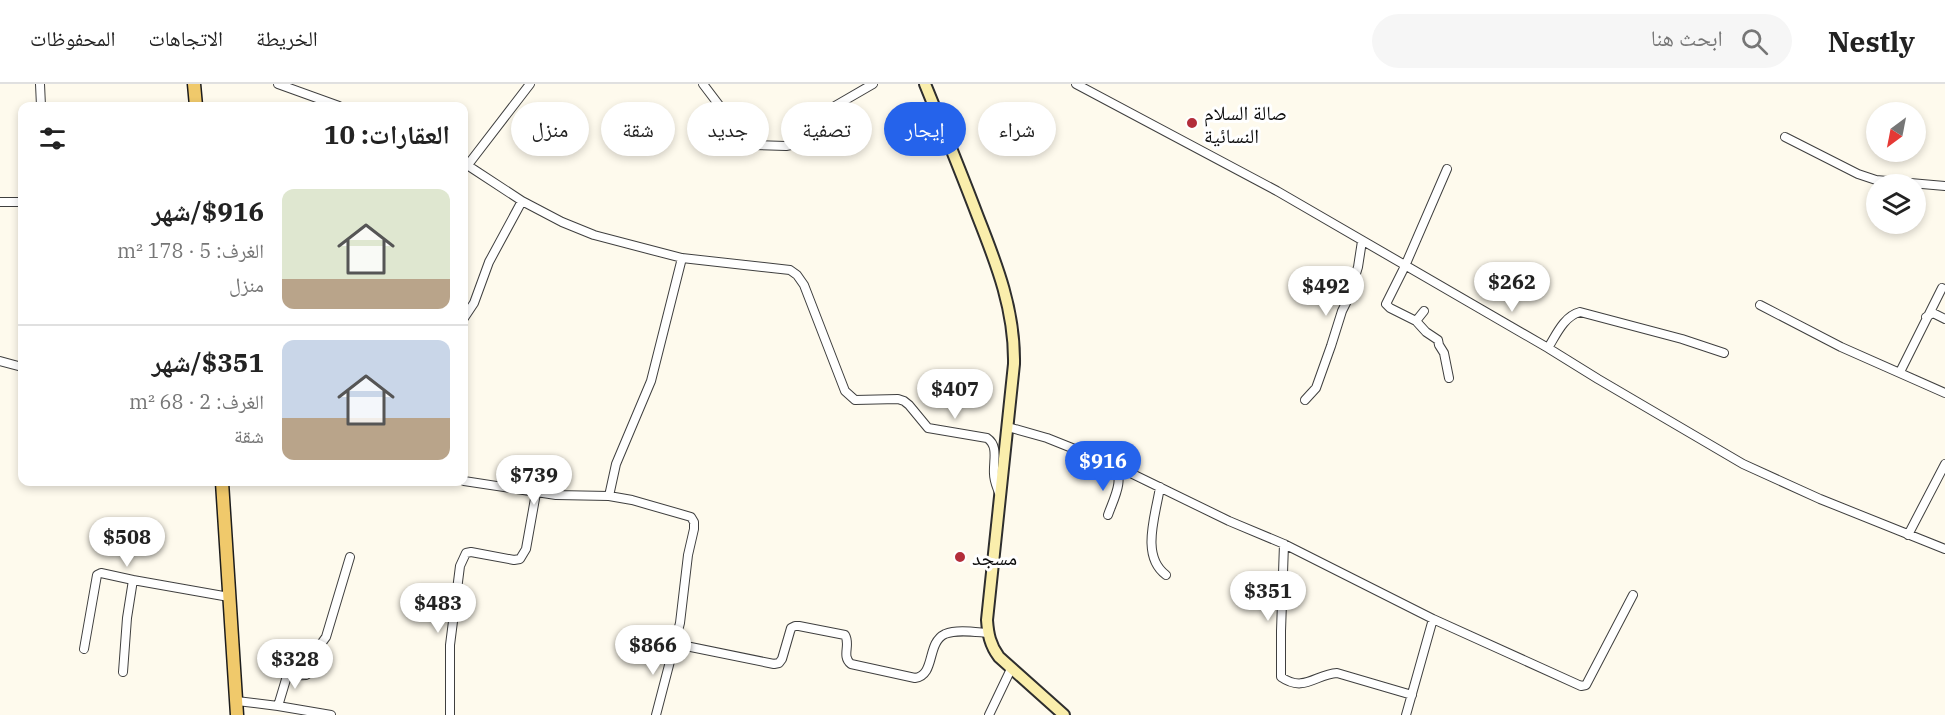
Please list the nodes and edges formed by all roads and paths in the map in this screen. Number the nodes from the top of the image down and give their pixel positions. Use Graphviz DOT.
graph roads {
  1 [pos="40,84"];
  2 [pos="194,84"];
  3 [pos="278,84"];
  4 [pos="530,84"];
  5 [pos="704,84"];
  6 [pos="873,84"];
  7 [pos="925,84"];
  8 [pos="1076,84"];
  9 [pos="41,102"];
  10 [pos="196,102"];
  11 [pos="328,102"];
  12 [pos="1785,137"];
  13 [pos="468,160"];
  14 [pos="468,166"];
  15 [pos="1447,169"];
  16 [pos="1945,186"];
  17 [pos="522,201"];
  18 [pos="0,202"];
  19 [pos="18,202"];
  20 [pos="1362,241"];
  21 [pos="682,258"];
  22 [pos="1405,266"];
  23 [pos="1942,288"];
  24 [pos="1760,305"];
  25 [pos="1424,311"];
  26 [pos="468,312"];
  27 [pos="1926,317"];
  28 [pos="1945,319"];
  29 [pos="1416,321"];
  30 [pos="1548,348"];
  31 [pos="1724,353"];
  32 [pos="0,361"];
  33 [pos="18,366"];
  34 [pos="1900,372"];
  35 [pos="1449,378"];
  36 [pos="1945,393"];
  37 [pos="1305,400"];
  38 [pos="1008,427"];
  39 [pos="1112,464"];
  40 [pos="1945,464"];
  41 [pos="468,482"];
  42 [pos="222,486"];
  43 [pos="1160,487"];
  44 [pos="536,493"];
  45 [pos="609,496"];
  46 [pos="1000,497"];
  47 [pos="1108,515"];
  48 [pos="1908,535"];
  49 [pos="1284,544"];
  50 [pos="1945,549"];
  51 [pos="350,557"];
  52 [pos="1166,575"];
  53 [pos="133,580"];
  54 [pos="1633,595"];
  55 [pos="229,597"];
  56 [pos="1433,619"];
  57 [pos="988,633"];
  58 [pos="676,644"];
  59 [pos="84,649"];
  60 [pos="1011,669"];
  61 [pos="123,672"];
  62 [pos="1412,695"];
  63 [pos="237,701"];
  64 [pos="278,706"];
  65 [pos="237,715"];
  66 [pos="331,715"];
  67 [pos="450,715"];
  68 [pos="656,715"];
  69 [pos="989,715"];
  70 [pos="1064,715"];
  71 [pos="1406,715"];
  1 -- 9 [label="street"];
  2 -- 10 [label="main road"];
  3 -- 11 [label="street"];
  4 -- 13 [label="street"];
  5 -- 6 [label="street"];
  7 -- 38 [label="main road"];
  8 -- 20 [label="street"];
  12 -- 16 [label="street"];
  14 -- 17 [label="street"];
  15 -- 22 [label="street"];
  17 -- 21 [label="street"];
  17 -- 26 [label="street"];
  18 -- 19 [label="street"];
  20 -- 22 [label="street"];
  20 -- 37 [label="street"];
  21 -- 45 [label="street"];
  21 -- 46 [label="street"];
  22 -- 29 [label="street"];
  22 -- 30 [label="street"];
  23 -- 27 [label="street"];
  24 -- 34 [label="street"];
  25 -- 29 [label="street"];
  27 -- 28 [label="street"];
  27 -- 34 [label="street"];
  29 -- 35 [label="street"];
  30 -- 31 [label="street"];
  30 -- 48 [label="street"];
  32 -- 33 [label="street"];
  34 -- 36 [label="street"];
  38 -- 39 [label="street"];
  38 -- 46 [label="main road"];
  39 -- 43 [label="street"];
  39 -- 47 [label="street"];
  40 -- 48 [label="street"];
  41 -- 44 [label="street"];
  42 -- 55 [label="main road"];
  43 -- 49 [label="street"];
  43 -- 52 [label="street"];
  44 -- 45 [label="street"];
  44 -- 67 [label="street"];
  45 -- 58 [label="street"];
  46 -- 57 [label="main road"];
  48 -- 50 [label="street"];
  49 -- 56 [label="street"];
  49 -- 62 [label="street"];
  51 -- 64 [label="street"];
  53 -- 55 [label="street"];
  53 -- 59 [label="street"];
  53 -- 61 [label="street"];
  54 -- 56 [label="street"];
  55 -- 63 [label="main road"];
  56 -- 62 [label="street"];
  57 -- 58 [label="street"];
  57 -- 60 [label="main road"];
  58 -- 68 [label="street"];
  60 -- 69 [label="street"];
  60 -- 70 [label="main road"];
  62 -- 71 [label="street"];
  63 -- 64 [label="street"];
  63 -- 65 [label="main road"];
  64 -- 66 [label="street"];
}
